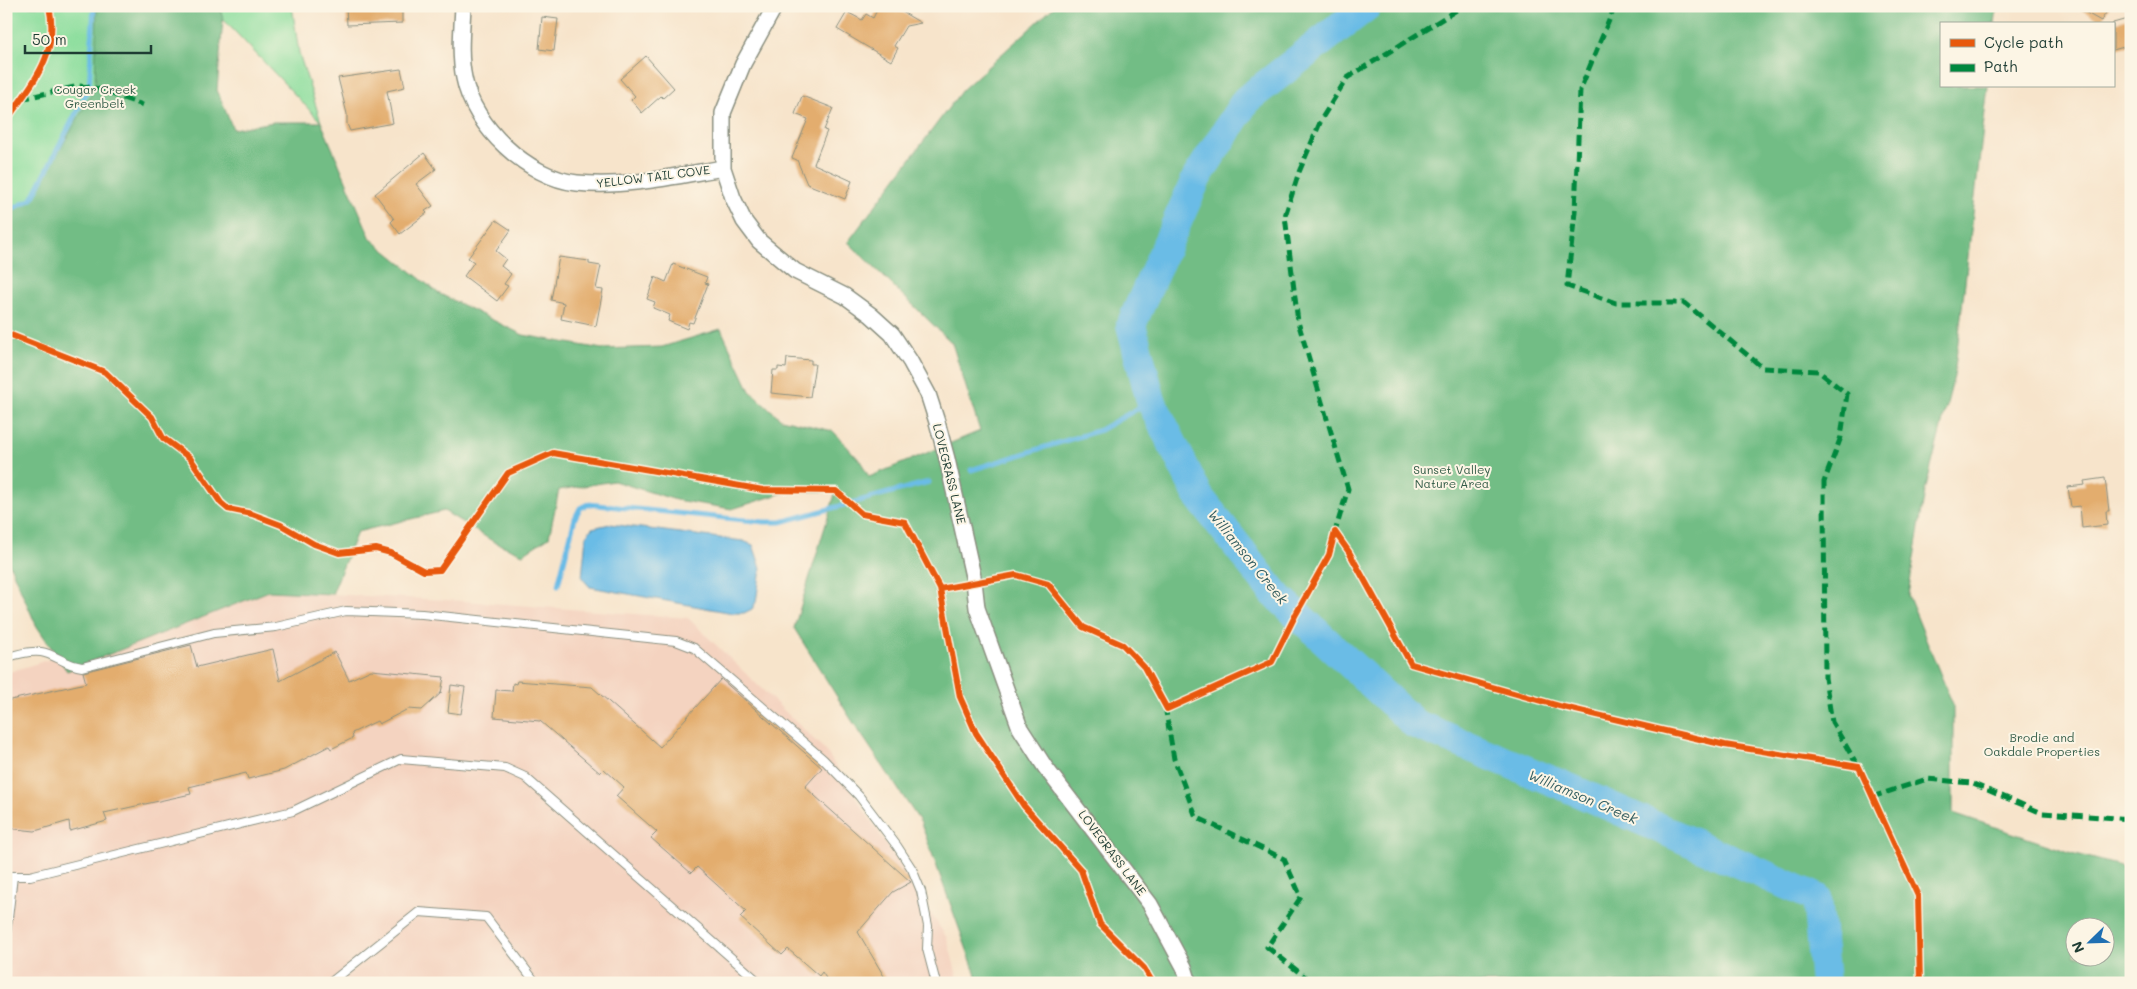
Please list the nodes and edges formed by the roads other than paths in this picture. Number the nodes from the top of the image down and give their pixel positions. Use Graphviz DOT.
graph roads {
  1 [pos="463,6"];
  2 [pos="775,6"];
  3 [pos="724,168"];
  4 [pos="6,658"];
  5 [pos="10,876"];
  6 [pos="6,935"];
  7 [pos="330,983"];
  8 [pos="536,983"];
  9 [pos="760,983"];
  10 [pos="936,983"];
  11 [pos="1189,983"];
  1 -- 3 [label="street, YELLOW TAIL COVE"];
  2 -- 3 [label="street, LOVEGRASS LANE"];
  3 -- 11 [label="street, LOVEGRASS LANE"];
  4 -- 10 [label="lane"];
  5 -- 6 [label="lane"];
  5 -- 9 [label="lane"];
  7 -- 8 [label="lane"];
}
